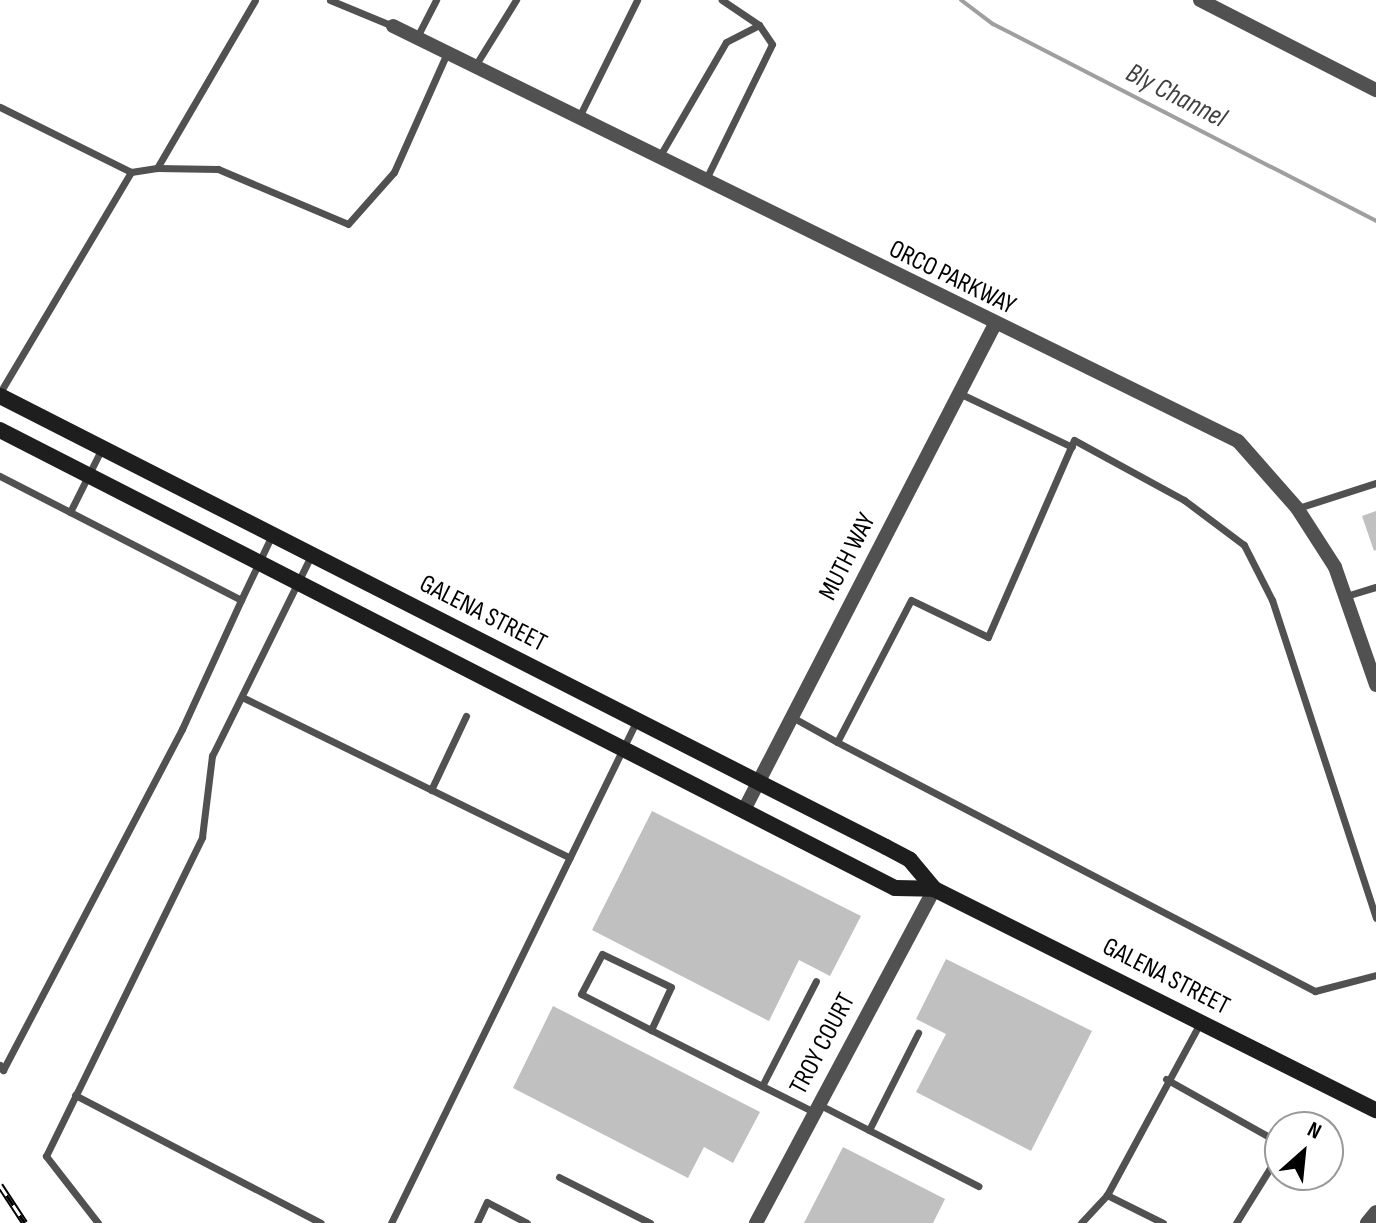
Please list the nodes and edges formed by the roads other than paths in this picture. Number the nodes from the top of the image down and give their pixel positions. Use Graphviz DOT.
graph roads {
  1 [pos="255,0"];
  2 [pos="330,0"];
  3 [pos="436,0"];
  4 [pos="516,0"];
  5 [pos="637,0"];
  6 [pos="722,0"];
  7 [pos="1200,0"];
  8 [pos="759,25"];
  9 [pos="393,26"];
  10 [pos="417,38"];
  11 [pos="447,53"];
  12 [pos="474,67"];
  13 [pos="1376,90"];
  14 [pos="0,107"];
  15 [pos="578,119"];
  16 [pos="658,159"];
  17 [pos="157,168"];
  18 [pos="131,172"];
  19 [pos="705,183"];
  20 [pos="994,326"];
  21 [pos="959,393"];
  22 [pos="0,394"];
  23 [pos="0,430"];
  24 [pos="1072,447"];
  25 [pos="101,449"];
  26 [pos="0,476"];
  27 [pos="87,477"];
  28 [pos="1376,483"];
  29 [pos="1297,508"];
  30 [pos="70,512"];
  31 [pos="271,537"];
  32 [pos="311,556"];
  33 [pos="260,562"];
  34 [pos="298,582"];
  35 [pos="1376,587"];
  36 [pos="1346,596"];
  37 [pos="241,600"];
  38 [pos="1376,685"];
  39 [pos="242,697"];
  40 [pos="466,716"];
  41 [pos="792,717"];
  42 [pos="637,719"];
  43 [pos="837,742"];
  44 [pos="623,747"];
  45 [pos="758,782"];
  46 [pos="431,790"];
  47 [pos="744,810"];
  48 [pos="570,858"];
  49 [pos="934,889"];
  50 [pos="1376,918"];
  51 [pos="1376,975"];
  52 [pos="816,981"];
  53 [pos="1201,1021"];
  54 [pos="651,1030"];
  55 [pos="918,1033"];
  56 [pos="0,1065"];
  57 [pos="1166,1079"];
  58 [pos="762,1086"];
  59 [pos="75,1095"];
  60 [pos="816,1108"];
  61 [pos="1376,1110"];
  62 [pos="869,1130"];
  63 [pos="1264,1134"];
  64 [pos="559,1177"];
  65 [pos="1264,1178"];
  66 [pos="978,1186"];
  67 [pos="1107,1195"];
  68 [pos="1376,1212"];
  69 [pos="98,1223"];
  70 [pos="321,1223"];
  71 [pos="391,1223"];
  72 [pos="477,1223"];
  73 [pos="527,1223"];
  74 [pos="650,1223"];
  75 [pos="756,1223"];
  76 [pos="1081,1223"];
  77 [pos="1163,1223"];
  78 [pos="1236,1223"];
  79 [pos="1367,1223"];
  1 -- 17 [label="lane"];
  2 -- 9 [label="lane"];
  3 -- 10 [label="lane"];
  4 -- 12 [label="lane"];
  5 -- 15 [label="lane"];
  6 -- 8 [label="lane"];
  7 -- 13 [label="street"];
  8 -- 16 [label="lane"];
  8 -- 19 [label="lane"];
  9 -- 10 [label="street, ORCO PARKWAY"];
  10 -- 11 [label="street, ORCO PARKWAY"];
  11 -- 12 [label="street, ORCO PARKWAY"];
  11 -- 17 [label="lane"];
  12 -- 15 [label="street, ORCO PARKWAY"];
  14 -- 18 [label="lane"];
  15 -- 16 [label="street, ORCO PARKWAY"];
  16 -- 19 [label="street, ORCO PARKWAY"];
  17 -- 18 [label="lane"];
  18 -- 22 [label="lane"];
  19 -- 20 [label="street, ORCO PARKWAY"];
  20 -- 21 [label="street, MUTH WAY"];
  20 -- 29 [label="street, ORCO PARKWAY"];
  21 -- 24 [label="lane"];
  21 -- 41 [label="street, MUTH WAY"];
  22 -- 25 [label="street, GALENA STREET"];
  23 -- 27 [label="street, GALENA STREET"];
  24 -- 43 [label="lane"];
  24 -- 50 [label="lane"];
  25 -- 27 [label="lane"];
  25 -- 31 [label="street, GALENA STREET"];
  26 -- 30 [label="lane"];
  27 -- 30 [label="lane"];
  27 -- 33 [label="street, GALENA STREET"];
  28 -- 29 [label="lane"];
  29 -- 36 [label="street, ORCO PARKWAY"];
  30 -- 37 [label="lane"];
  31 -- 32 [label="street, GALENA STREET"];
  31 -- 33 [label="lane"];
  32 -- 34 [label="lane"];
  32 -- 42 [label="street, GALENA STREET"];
  33 -- 34 [label="street, GALENA STREET"];
  33 -- 37 [label="lane"];
  34 -- 39 [label="lane"];
  34 -- 44 [label="street, GALENA STREET"];
  35 -- 36 [label="lane"];
  36 -- 38 [label="street, ORCO PARKWAY"];
  37 -- 56 [label="lane"];
  39 -- 46 [label="lane"];
  39 -- 59 [label="lane"];
  40 -- 46 [label="lane"];
  41 -- 43 [label="lane"];
  41 -- 45 [label="street, MUTH WAY"];
  42 -- 44 [label="lane"];
  42 -- 45 [label="street, GALENA STREET"];
  43 -- 51 [label="lane"];
  44 -- 47 [label="street, GALENA STREET"];
  44 -- 48 [label="lane"];
  45 -- 47 [label="street, MUTH WAY"];
  45 -- 49 [label="street, GALENA STREET"];
  46 -- 48 [label="lane"];
  47 -- 49 [label="street, GALENA STREET"];
  48 -- 71 [label="lane"];
  49 -- 53 [label="street, GALENA STREET"];
  49 -- 60 [label="street, TROY COURT"];
  52 -- 58 [label="lane"];
  53 -- 57 [label="lane"];
  53 -- 61 [label="street, GALENA STREET"];
  54 -- 54 [label="lane"];
  54 -- 58 [label="lane"];
  55 -- 62 [label="lane"];
  57 -- 63 [label="lane"];
  57 -- 67 [label="lane"];
  58 -- 60 [label="lane"];
  59 -- 69 [label="lane"];
  59 -- 70 [label="lane"];
  60 -- 62 [label="lane"];
  60 -- 75 [label="street, TROY COURT"];
  62 -- 66 [label="lane"];
  64 -- 74 [label="lane"];
  65 -- 78 [label="lane"];
  67 -- 76 [label="lane"];
  67 -- 77 [label="lane"];
  68 -- 79 [label="street"];
  72 -- 73 [label="lane"];
}
